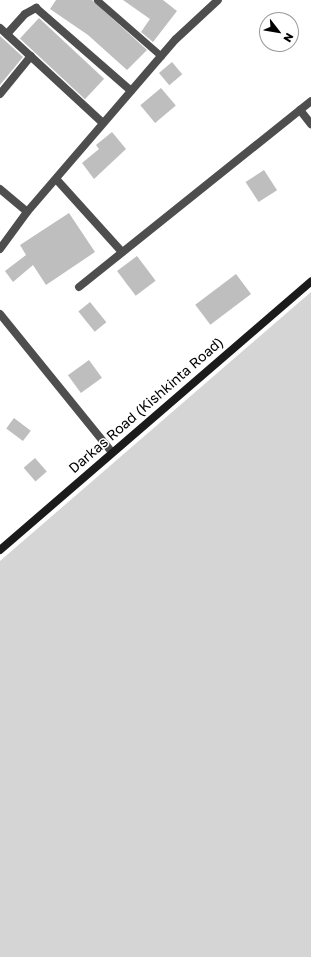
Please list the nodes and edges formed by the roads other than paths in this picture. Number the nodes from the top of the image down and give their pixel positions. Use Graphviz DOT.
graph roads {
  1 [pos="97,0"];
  2 [pos="218,0"];
  3 [pos="0,28"];
  4 [pos="7,34"];
  5 [pos="30,56"];
  6 [pos="162,56"];
  7 [pos="131,91"];
  8 [pos="0,94"];
  9 [pos="311,101"];
  10 [pos="300,110"];
  11 [pos="103,123"];
  12 [pos="311,124"];
  13 [pos="57,180"];
  14 [pos="0,189"];
  15 [pos="27,212"];
  16 [pos="0,249"];
  17 [pos="122,252"];
  18 [pos="311,282"];
  19 [pos="79,287"];
  20 [pos="0,314"];
  21 [pos="111,451"];
  22 [pos="0,550"];
  1 -- 6 [label="lane"];
  2 -- 6 [label="street"];
  3 -- 4 [label="street"];
  4 -- 5 [label="street"];
  4 -- 7 [label="street"];
  5 -- 8 [label="street"];
  5 -- 11 [label="street"];
  6 -- 7 [label="street"];
  7 -- 11 [label="street"];
  9 -- 10 [label="street"];
  10 -- 12 [label="street"];
  10 -- 17 [label="street"];
  11 -- 13 [label="street"];
  13 -- 15 [label="street"];
  13 -- 17 [label="street"];
  14 -- 15 [label="street"];
  15 -- 16 [label="street"];
  17 -- 19 [label="street"];
  18 -- 21 [label="main road, Darkas Road (Kishkinta Road)"];
  20 -- 21 [label="street"];
  21 -- 22 [label="main road, Darkas Road (Kishkinta Road)"];
}
